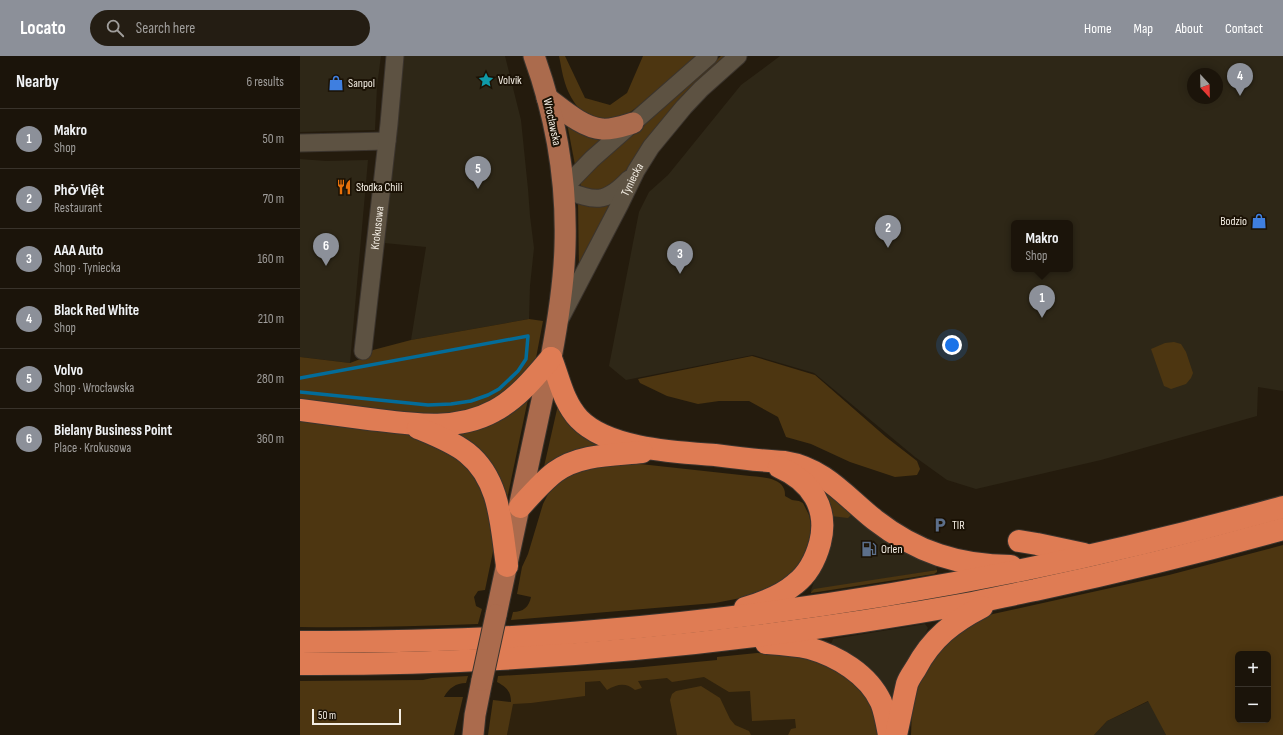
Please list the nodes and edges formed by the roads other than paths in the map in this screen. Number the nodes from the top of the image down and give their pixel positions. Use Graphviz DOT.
graph roads {
  1 [pos="394,56"];
  2 [pos="534,56"];
  3 [pos="709,56"];
  4 [pos="738,56"];
  5 [pos="547,98"];
  6 [pos="633,123"];
  7 [pos="387,141"];
  8 [pos="300,143"];
  9 [pos="636,171"];
  10 [pos="563,189"];
  11 [pos="557,324"];
  12 [pos="363,351"];
  13 [pos="551,358"];
  14 [pos="300,410"];
  15 [pos="412,425"];
  16 [pos="660,450"];
  17 [pos="762,460"];
  18 [pos="520,507"];
  19 [pos="1283,507"];
  20 [pos="1283,529"];
  21 [pos="1019,541"];
  22 [pos="1093,555"];
  23 [pos="1061,562"];
  24 [pos="507,566"];
  25 [pos="999,598"];
  26 [pos="699,621"];
  27 [pos="721,641"];
  28 [pos="300,642"];
  29 [pos="300,664"];
  30 [pos="475,715"];
  31 [pos="467,735"];
  32 [pos="473,735"];
  33 [pos="889,735"];
  34 [pos="896,735"];
  1 -- 7 [label="street, Krokusowa"];
  2 -- 5 [label="main road, Wrocławska"];
  3 -- 6 [label="street"];
  4 -- 9 [label="street, Tyniecka"];
  5 -- 6 [label="main road"];
  5 -- 10 [label="main road, Wrocławska"];
  6 -- 10 [label="street"];
  7 -- 8 [label="street"];
  7 -- 12 [label="street, Krokusowa"];
  9 -- 10 [label="street"];
  9 -- 11 [label="street, Tyniecka"];
  10 -- 11 [label="main road, Wrocławska"];
  11 -- 13 [label="main road, Wrocławska"];
  13 -- 15 [label="highway"];
  13 -- 16 [label="highway"];
  13 -- 18 [label="main road, Wrocławska"];
  14 -- 15 [label="highway"];
  15 -- 24 [label="highway"];
  16 -- 17 [label="highway"];
  16 -- 18 [label="highway"];
  17 -- 23 [label="highway"];
  17 -- 26 [label="highway"];
  18 -- 24 [label="main road, Wrocławska"];
  19 -- 22 [label="highway"];
  20 -- 25 [label="highway"];
  21 -- 22 [label="highway"];
  22 -- 23 [label="highway"];
  23 -- 26 [label="highway"];
  24 -- 30 [label="main road, Wrocławska, bridge"];
  25 -- 27 [label="highway"];
  25 -- 34 [label="highway"];
  26 -- 28 [label="highway"];
  27 -- 29 [label="highway"];
  27 -- 33 [label="highway"];
  30 -- 31 [label="main road"];
  30 -- 32 [label="main road"];
}
